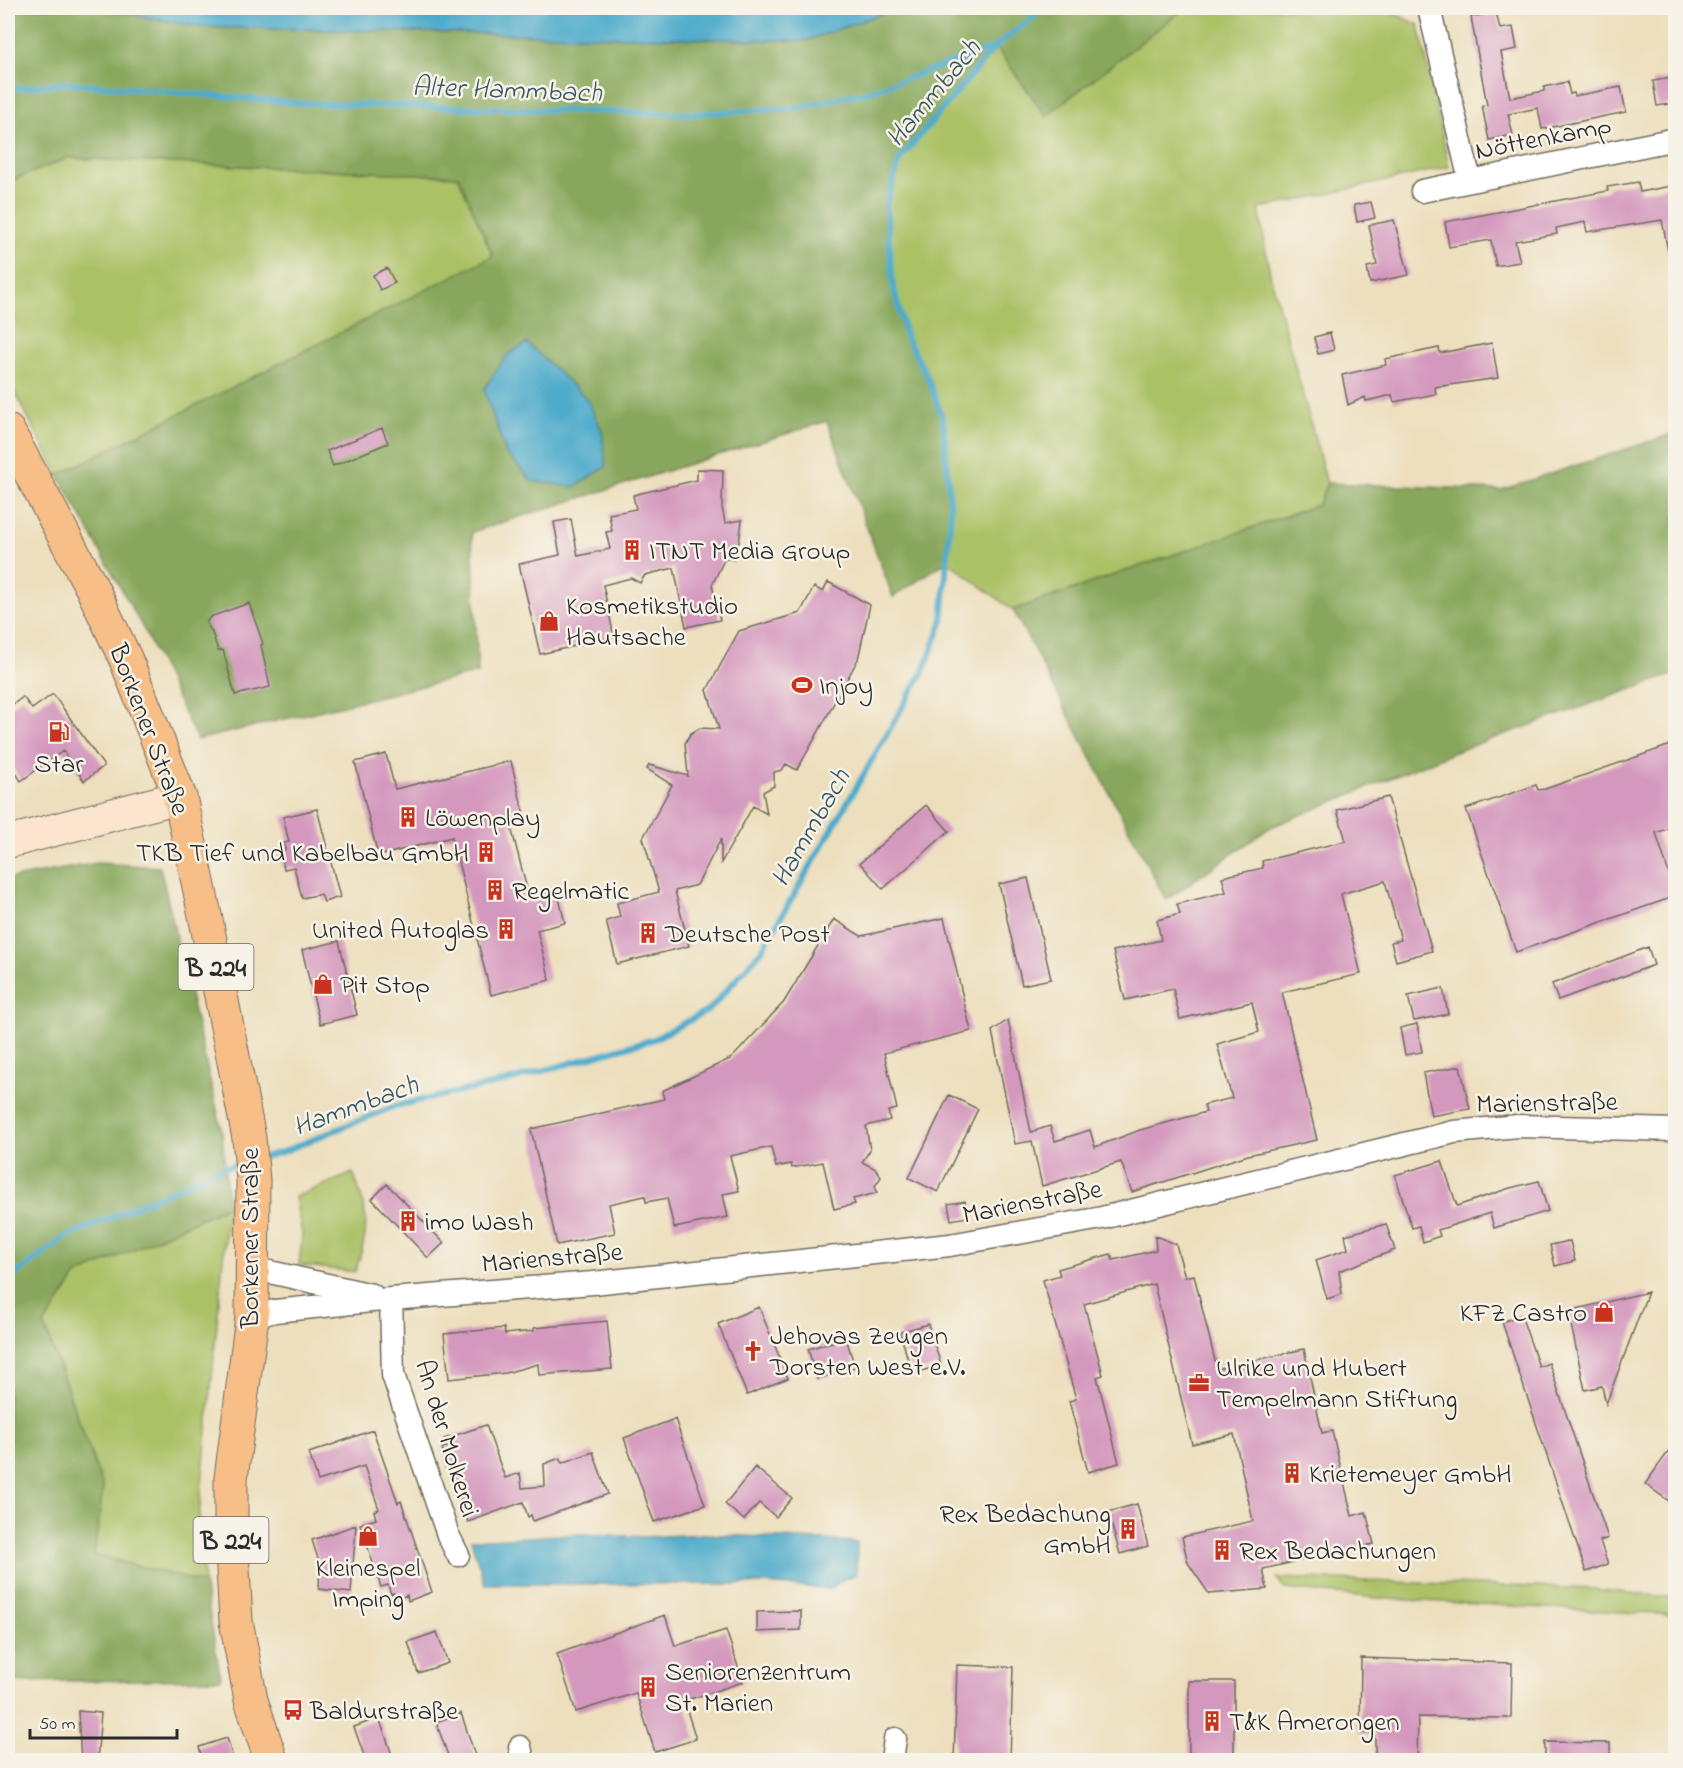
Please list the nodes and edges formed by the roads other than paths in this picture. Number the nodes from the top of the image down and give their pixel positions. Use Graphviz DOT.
graph roads {
  1 [pos="1429,8"];
  2 [pos="1676,139"];
  3 [pos="1470,180"];
  4 [pos="1422,191"];
  5 [pos="8,431"];
  6 [pos="180,797"];
  7 [pos="8,842"];
  8 [pos="1676,1130"];
  9 [pos="252,1268"];
  10 [pos="391,1299"];
  11 [pos="252,1317"];
  12 [pos="458,1555"];
  13 [pos="271,1761"];
  1 -- 3 [label="street"];
  2 -- 3 [label="street, Nöttenkamp"];
  3 -- 4 [label="street, Nöttenkamp"];
  5 -- 6 [label="main road, Borkener Straße / B 224"];
  6 -- 7 [label="main road"];
  6 -- 9 [label="main road, Borkener Straße / B 224"];
  8 -- 10 [label="street, Marienstraße"];
  9 -- 10 [label="street, Marienstraße"];
  9 -- 11 [label="main road, Borkener Straße / B 224"];
  10 -- 11 [label="street, Marienstraße"];
  10 -- 12 [label="street, An der Molkerei"];
  11 -- 13 [label="main road, Borkener Straße / B 224"];
}
